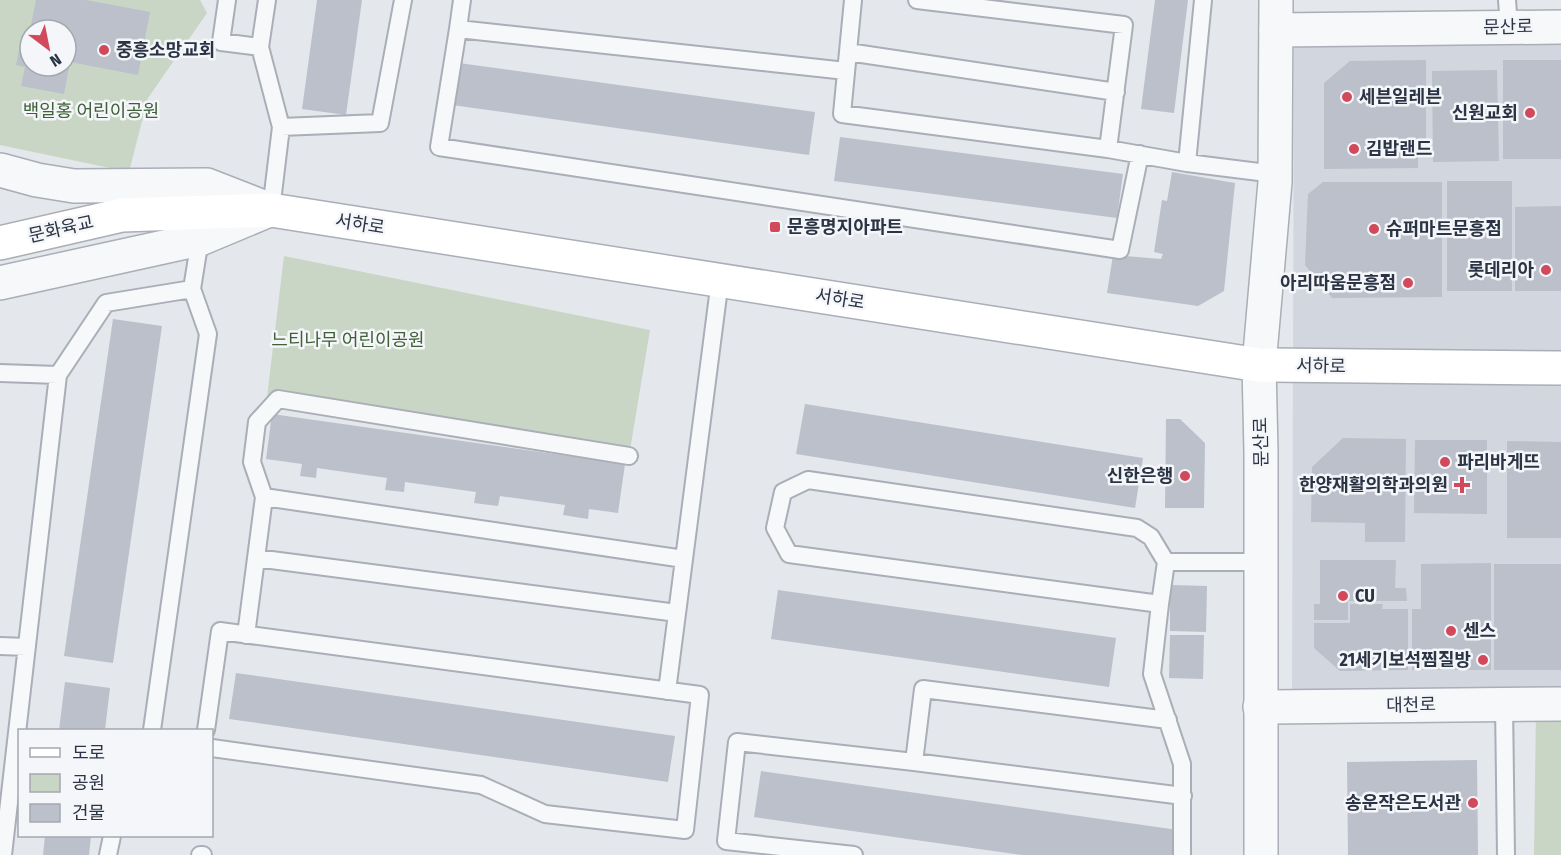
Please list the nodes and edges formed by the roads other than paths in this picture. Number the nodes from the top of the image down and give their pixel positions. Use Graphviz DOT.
graph roads {
  1 [pos="227,0"];
  2 [pos="267,0"];
  3 [pos="403,0"];
  4 [pos="462,0"];
  5 [pos="853,0"];
  6 [pos="917,0"];
  7 [pos="1203,0"];
  8 [pos="1508,14"];
  9 [pos="1276,15"];
  10 [pos="1561,27"];
  11 [pos="458,29"];
  12 [pos="260,47"];
  13 [pos="848,52"];
  14 [pos="846,71"];
  15 [pos="1116,92"];
  16 [pos="281,127"];
  17 [pos="1108,149"];
  18 [pos="1140,154"];
  19 [pos="1187,163"];
  20 [pos="0,170"];
  21 [pos="1275,174"];
  22 [pos="37,180"];
  23 [pos="0,189"];
  24 [pos="271,210"];
  25 [pos="122,215"];
  26 [pos="200,239"];
  27 [pos="0,243"];
  28 [pos="720,280"];
  29 [pos="0,283"];
  30 [pos="192,289"];
  31 [pos="1259,365"];
  32 [pos="1561,368"];
  33 [pos="0,373"];
  34 [pos="58,375"];
  35 [pos="629,456"];
  36 [pos="264,497"];
  37 [pos="256,558"];
  38 [pos="684,559"];
  39 [pos="1166,562"];
  40 [pos="1260,562"];
  41 [pos="1160,604"];
  42 [pos="677,614"];
  43 [pos="246,635"];
  44 [pos="0,646"];
  45 [pos="27,647"];
  46 [pos="667,691"];
  47 [pos="1504,704"];
  48 [pos="1561,704"];
  49 [pos="1260,707"];
  50 [pos="1168,720"];
  51 [pos="152,729"];
  52 [pos="206,729"];
  53 [pos="213,748"];
  54 [pos="914,762"];
  55 [pos="5,796"];
  56 [pos="1183,796"];
  57 [pos="112,837"];
  58 [pos="3,855"];
  59 [pos="108,855"];
  60 [pos="854,855"];
  61 [pos="1182,855"];
  62 [pos="1261,855"];
  63 [pos="1506,855"];
  1 -- 12 [label="lane"];
  2 -- 12 [label="lane"];
  3 -- 16 [label="lane"];
  4 -- 11 [label="lane"];
  5 -- 13 [label="lane"];
  6 -- 15 [label="lane"];
  7 -- 19 [label="lane"];
  8 -- 9 [label="street, 문산로"];
  8 -- 10 [label="street, 문산로"];
  9 -- 21 [label="street, 문산로"];
  11 -- 14 [label="lane"];
  11 -- 18 [label="lane"];
  12 -- 16 [label="lane"];
  13 -- 14 [label="lane"];
  13 -- 15 [label="lane"];
  14 -- 17 [label="lane"];
  15 -- 17 [label="lane"];
  16 -- 24 [label="lane"];
  17 -- 18 [label="lane"];
  18 -- 19 [label="lane"];
  19 -- 21 [label="lane"];
  20 -- 22 [label="street"];
  21 -- 31 [label="street, 문산로"];
  22 -- 23 [label="street"];
  22 -- 24 [label="street"];
  24 -- 25 [label="main road, 서하로"];
  24 -- 26 [label="street"];
  24 -- 28 [label="main road, 서하로"];
  25 -- 27 [label="main road, 문화육교"];
  26 -- 29 [label="street"];
  26 -- 30 [label="lane"];
  28 -- 31 [label="main road, 서하로"];
  28 -- 38 [label="lane"];
  30 -- 34 [label="lane"];
  30 -- 51 [label="lane"];
  31 -- 32 [label="main road, 서하로"];
  31 -- 40 [label="street, 문산로"];
  33 -- 34 [label="lane"];
  34 -- 45 [label="lane"];
  35 -- 36 [label="lane"];
  36 -- 37 [label="lane"];
  36 -- 38 [label="lane"];
  37 -- 42 [label="lane"];
  37 -- 43 [label="lane"];
  38 -- 42 [label="lane"];
  39 -- 40 [label="lane"];
  39 -- 41 [label="lane"];
  39 -- 41 [label="lane"];
  40 -- 49 [label="street, 문산로"];
  41 -- 50 [label="lane"];
  42 -- 46 [label="lane"];
  43 -- 46 [label="lane"];
  43 -- 52 [label="lane"];
  44 -- 45 [label="lane"];
  45 -- 55 [label="lane"];
  46 -- 53 [label="lane"];
  47 -- 48 [label="street, 대천로"];
  47 -- 49 [label="street, 대천로"];
  47 -- 63 [label="lane"];
  49 -- 62 [label="street, 문산로"];
  50 -- 54 [label="lane"];
  50 -- 56 [label="lane"];
  54 -- 56 [label="lane"];
  54 -- 60 [label="lane"];
  55 -- 58 [label="lane"];
  56 -- 61 [label="lane"];
  57 -- 59 [label="lane"];
}
